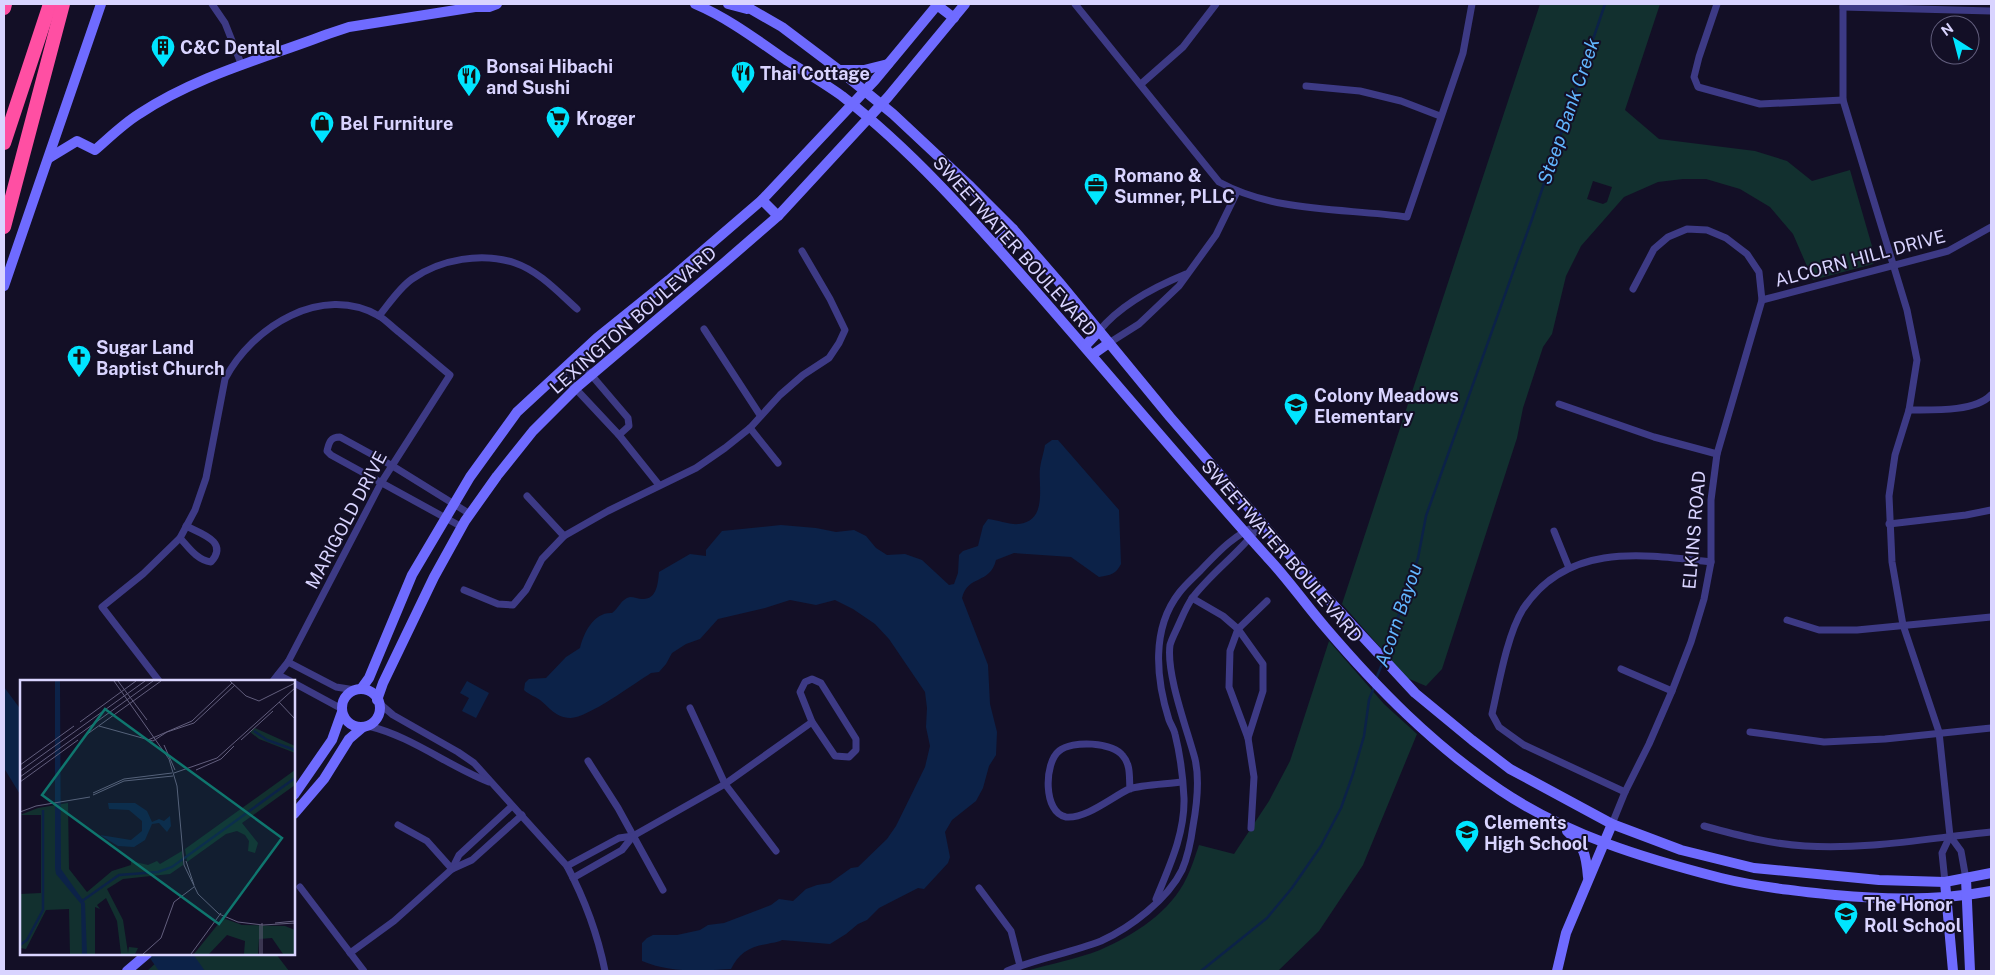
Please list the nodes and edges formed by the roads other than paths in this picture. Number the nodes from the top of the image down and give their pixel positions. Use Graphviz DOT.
graph roads {
  1 [pos="5,4"];
  2 [pos="50,4"];
  3 [pos="63,4"];
  4 [pos="102,4"];
  5 [pos="214,4"];
  6 [pos="497,4"];
  7 [pos="695,4"];
  8 [pos="728,4"];
  9 [pos="742,4"];
  10 [pos="937,4"];
  11 [pos="966,4"];
  12 [pos="1075,4"];
  13 [pos="1216,4"];
  14 [pos="1472,4"];
  15 [pos="1717,4"];
  16 [pos="477,5"];
  17 [pos="1843,5"];
  18 [pos="712,7"];
  19 [pos="4,8"];
  20 [pos="1991,11"];
  21 [pos="760,14"];
  22 [pos="954,18"];
  23 [pos="888,64"];
  24 [pos="242,66"];
  25 [pos="840,70"];
  26 [pos="1141,84"];
  27 [pos="1306,86"];
  28 [pos="865,91"];
  29 [pos="1843,100"];
  30 [pos="851,105"];
  31 [pos="882,105"];
  32 [pos="1440,116"];
  33 [pos="868,119"];
  34 [pos="4,143"];
  35 [pos="49,158"];
  36 [pos="1237,192"];
  37 [pos="762,200"];
  38 [pos="778,216"];
  39 [pos="4,227"];
  40 [pos="1991,227"];
  41 [pos="1013,229"];
  42 [pos="996,245"];
  43 [pos="802,251"];
  44 [pos="1893,267"];
  45 [pos="1186,274"];
  46 [pos="4,286"];
  47 [pos="1633,289"];
  48 [pos="1762,300"];
  49 [pos="577,309"];
  50 [pos="379,316"];
  51 [pos="704,329"];
  52 [pos="1099,331"];
  53 [pos="1109,343"];
  54 [pos="1085,346"];
  55 [pos="1092,355"];
  56 [pos="576,357"];
  57 [pos="560,372"];
  58 [pos="592,375"];
  59 [pos="576,388"];
  60 [pos="1991,395"];
  61 [pos="1559,404"];
  62 [pos="1910,410"];
  63 [pos="760,415"];
  64 [pos="750,428"];
  65 [pos="619,435"];
  66 [pos="1717,454"];
  67 [pos="778,463"];
  68 [pos="391,465"];
  69 [pos="381,483"];
  70 [pos="659,485"];
  71 [pos="527,496"];
  72 [pos="453,504"];
  73 [pos="1991,510"];
  74 [pos="470,514"];
  75 [pos="445,518"];
  76 [pos="1262,523"];
  77 [pos="1889,524"];
  78 [pos="186,526"];
  79 [pos="462,527"];
  80 [pos="1243,531"];
  81 [pos="1554,531"];
  82 [pos="564,536"];
  83 [pos="180,538"];
  84 [pos="1250,539"];
  85 [pos="1710,562"];
  86 [pos="1569,568"];
  87 [pos="464,590"];
  88 [pos="1192,598"];
  89 [pos="1267,601"];
  90 [pos="1991,617"];
  91 [pos="1787,620"];
  92 [pos="1903,625"];
  93 [pos="1238,629"];
  94 [pos="288,662"];
  95 [pos="1621,669"];
  96 [pos="276,678"];
  97 [pos="159,680"];
  98 [pos="295,684"];
  99 [pos="358,690"];
  100 [pos="1672,691"];
  101 [pos="378,702"];
  102 [pos="690,708"];
  103 [pos="342,711"];
  104 [pos="1183,717"];
  105 [pos="1169,720"];
  106 [pos="812,722"];
  107 [pos="365,726"];
  108 [pos="1991,728"];
  109 [pos="1750,732"];
  110 [pos="1939,732"];
  111 [pos="1248,738"];
  112 [pos="588,761"];
  113 [pos="490,782"];
  114 [pos="1182,782"];
  115 [pos="725,784"];
  116 [pos="1130,789"];
  117 [pos="1625,792"];
  118 [pos="295,794"];
  119 [pos="512,806"];
  120 [pos="295,813"];
  121 [pos="522,815"];
  122 [pos="1559,824"];
  123 [pos="1612,824"];
  124 [pos="398,825"];
  125 [pos="1704,826"];
  126 [pos="1251,828"];
  127 [pos="1991,832"];
  128 [pos="633,836"];
  129 [pos="1950,836"];
  130 [pos="1603,843"];
  131 [pos="1177,846"];
  132 [pos="1190,849"];
  133 [pos="776,851"];
  134 [pos="567,866"];
  135 [pos="452,869"];
  136 [pos="1991,873"];
  137 [pos="574,878"];
  138 [pos="1966,878"];
  139 [pos="1588,880"];
  140 [pos="1945,882"];
  141 [pos="300,887"];
  142 [pos="979,888"];
  143 [pos="663,890"];
  144 [pos="1991,891"];
  145 [pos="1967,896"];
  146 [pos="1947,898"];
  147 [pos="1154,904"];
  148 [pos="350,953"];
  149 [pos="146,955"];
  150 [pos="1020,966"];
  151 [pos="127,971"];
  152 [pos="364,971"];
  153 [pos="605,971"];
  154 [pos="1007,971"];
  155 [pos="1557,971"];
  156 [pos="1953,971"];
  157 [pos="1970,971"];
  1 -- 19 [label="highway"];
  2 -- 34 [label="highway"];
  3 -- 39 [label="highway"];
  4 -- 35 [label="main road"];
  5 -- 24 [label="street"];
  6 -- 16 [label="main road"];
  7 -- 18 [label="main road, SWEETWATER BOULEVARD"];
  8 -- 21 [label="main road"];
  9 -- 21 [label="main road, SWEETWATER BOULEVARD"];
  10 -- 22 [label="main road"];
  10 -- 23 [label="main road, LEXINGTON BOULEVARD"];
  11 -- 22 [label="main road, LEXINGTON BOULEVARD"];
  12 -- 26 [label="street"];
  13 -- 26 [label="street"];
  14 -- 32 [label="street"];
  15 -- 29 [label="street"];
  16 -- 24 [label="main road"];
  17 -- 20 [label="street"];
  17 -- 29 [label="street"];
  18 -- 30 [label="main road, SWEETWATER BOULEVARD"];
  21 -- 25 [label="main road, SWEETWATER BOULEVARD"];
  22 -- 31 [label="main road, LEXINGTON BOULEVARD"];
  23 -- 25 [label="main road"];
  23 -- 28 [label="main road, LEXINGTON BOULEVARD"];
  24 -- 35 [label="main road"];
  25 -- 28 [label="main road, SWEETWATER BOULEVARD"];
  26 -- 36 [label="street"];
  27 -- 32 [label="street"];
  28 -- 30 [label="main road, LEXINGTON BOULEVARD"];
  28 -- 31 [label="main road, SWEETWATER BOULEVARD"];
  29 -- 44 [label="street"];
  30 -- 33 [label="main road, SWEETWATER BOULEVARD"];
  30 -- 37 [label="main road, LEXINGTON BOULEVARD"];
  31 -- 33 [label="main road, LEXINGTON BOULEVARD"];
  31 -- 41 [label="main road, SWEETWATER BOULEVARD"];
  32 -- 36 [label="street"];
  33 -- 38 [label="main road, LEXINGTON BOULEVARD"];
  33 -- 42 [label="main road, SWEETWATER BOULEVARD"];
  35 -- 46 [label="main road"];
  36 -- 45 [label="street"];
  37 -- 38 [label="main road"];
  37 -- 56 [label="main road, LEXINGTON BOULEVARD"];
  38 -- 58 [label="main road, LEXINGTON BOULEVARD"];
  40 -- 44 [label="street, ALCORN HILL DRIVE"];
  41 -- 42 [label="main road"];
  41 -- 52 [label="main road, SWEETWATER BOULEVARD"];
  42 -- 54 [label="main road, SWEETWATER BOULEVARD"];
  43 -- 63 [label="street"];
  44 -- 48 [label="street, ALCORN HILL DRIVE"];
  44 -- 62 [label="street"];
  45 -- 52 [label="street"];
  45 -- 53 [label="street"];
  47 -- 48 [label="street, ELKINS ROAD"];
  48 -- 66 [label="street, ELKINS ROAD"];
  49 -- 50 [label="street"];
  50 -- 68 [label="street, MARIGOLD DRIVE"];
  50 -- 78 [label="street"];
  51 -- 63 [label="street"];
  52 -- 53 [label="main road, SWEETWATER BOULEVARD"];
  52 -- 54 [label="main road"];
  53 -- 55 [label="main road"];
  53 -- 76 [label="main road, SWEETWATER BOULEVARD"];
  54 -- 55 [label="main road, SWEETWATER BOULEVARD"];
  55 -- 80 [label="main road, SWEETWATER BOULEVARD"];
  56 -- 57 [label="main road, LEXINGTON BOULEVARD"];
  56 -- 58 [label="street"];
  57 -- 59 [label="street"];
  57 -- 72 [label="main road, LEXINGTON BOULEVARD"];
  58 -- 59 [label="main road, LEXINGTON BOULEVARD"];
  58 -- 65 [label="street"];
  59 -- 65 [label="street"];
  59 -- 74 [label="main road, LEXINGTON BOULEVARD"];
  60 -- 62 [label="street"];
  61 -- 66 [label="street"];
  62 -- 77 [label="street"];
  63 -- 64 [label="street"];
  64 -- 67 [label="street"];
  64 -- 70 [label="street"];
  65 -- 70 [label="street"];
  66 -- 85 [label="street, ELKINS ROAD"];
  68 -- 69 [label="street, MARIGOLD DRIVE"];
  68 -- 69 [label="street"];
  68 -- 72 [label="street"];
  69 -- 75 [label="street"];
  69 -- 94 [label="street, MARIGOLD DRIVE"];
  70 -- 82 [label="street"];
  71 -- 82 [label="street"];
  72 -- 74 [label="street"];
  72 -- 75 [label="main road, LEXINGTON BOULEVARD"];
  73 -- 77 [label="street"];
  74 -- 79 [label="main road, LEXINGTON BOULEVARD"];
  75 -- 79 [label="street"];
  75 -- 99 [label="main road, LEXINGTON BOULEVARD"];
  76 -- 80 [label="street"];
  76 -- 84 [label="street"];
  76 -- 123 [label="main road, SWEETWATER BOULEVARD"];
  77 -- 92 [label="street"];
  78 -- 83 [label="street"];
  78 -- 83 [label="street"];
  79 -- 101 [label="main road, LEXINGTON BOULEVARD"];
  80 -- 84 [label="main road, SWEETWATER BOULEVARD"];
  80 -- 105 [label="street"];
  81 -- 86 [label="street"];
  82 -- 87 [label="street"];
  83 -- 97 [label="street"];
  84 -- 88 [label="street"];
  84 -- 122 [label="main road, SWEETWATER BOULEVARD"];
  85 -- 86 [label="street"];
  85 -- 100 [label="street, ELKINS ROAD"];
  86 -- 117 [label="street"];
  88 -- 93 [label="street"];
  88 -- 104 [label="street"];
  89 -- 93 [label="street"];
  90 -- 92 [label="street"];
  91 -- 92 [label="street"];
  92 -- 110 [label="street"];
  93 -- 111 [label="street"];
  93 -- 111 [label="street"];
  94 -- 96 [label="street, MARIGOLD DRIVE"];
  94 -- 99 [label="street"];
  95 -- 100 [label="street"];
  98 -- 103 [label="street"];
  99 -- 101 [label="main road"];
  99 -- 103 [label="main road"];
  100 -- 117 [label="street, ELKINS ROAD"];
  101 -- 107 [label="main road"];
  101 -- 113 [label="street"];
  102 -- 115 [label="street"];
  103 -- 107 [label="main road"];
  103 -- 118 [label="main road"];
  104 -- 105 [label="street"];
  104 -- 132 [label="street"];
  105 -- 114 [label="street"];
  106 -- 106 [label="street"];
  106 -- 115 [label="street"];
  107 -- 113 [label="street"];
  107 -- 120 [label="main road"];
  108 -- 110 [label="street"];
  109 -- 110 [label="street"];
  110 -- 129 [label="street"];
  111 -- 126 [label="street"];
  112 -- 128 [label="street"];
  113 -- 119 [label="street"];
  114 -- 116 [label="street"];
  114 -- 131 [label="street"];
  115 -- 128 [label="street"];
  115 -- 133 [label="street"];
  116 -- 116 [label="street"];
  117 -- 123 [label="street, ELKINS ROAD"];
  119 -- 121 [label="street"];
  119 -- 135 [label="street"];
  121 -- 134 [label="street"];
  121 -- 135 [label="street"];
  122 -- 130 [label="main road, SWEETWATER BOULEVARD"];
  122 -- 139 [label="main road"];
  123 -- 130 [label="main road, ELKINS ROAD"];
  123 -- 140 [label="main road, SWEETWATER BOULEVARD"];
  124 -- 135 [label="street"];
  125 -- 129 [label="street"];
  127 -- 129 [label="street"];
  128 -- 134 [label="street"];
  128 -- 137 [label="street"];
  128 -- 143 [label="street"];
  129 -- 138 [label="street"];
  129 -- 140 [label="street"];
  130 -- 139 [label="main road, ELKINS ROAD"];
  130 -- 146 [label="main road, SWEETWATER BOULEVARD"];
  131 -- 132 [label="street"];
  131 -- 147 [label="street"];
  132 -- 147 [label="street"];
  134 -- 137 [label="street"];
  135 -- 148 [label="street"];
  136 -- 138 [label="main road, SWEETWATER BOULEVARD"];
  137 -- 153 [label="street"];
  138 -- 140 [label="main road, SWEETWATER BOULEVARD"];
  138 -- 145 [label="main road"];
  139 -- 155 [label="main road, ELKINS ROAD"];
  140 -- 146 [label="main road"];
  141 -- 148 [label="street"];
  142 -- 150 [label="street"];
  144 -- 145 [label="main road, SWEETWATER BOULEVARD"];
  145 -- 146 [label="main road, SWEETWATER BOULEVARD"];
  145 -- 157 [label="main road"];
  146 -- 156 [label="main road"];
  147 -- 150 [label="street"];
  148 -- 152 [label="street"];
  149 -- 151 [label="main road"];
  150 -- 154 [label="street"];
}
